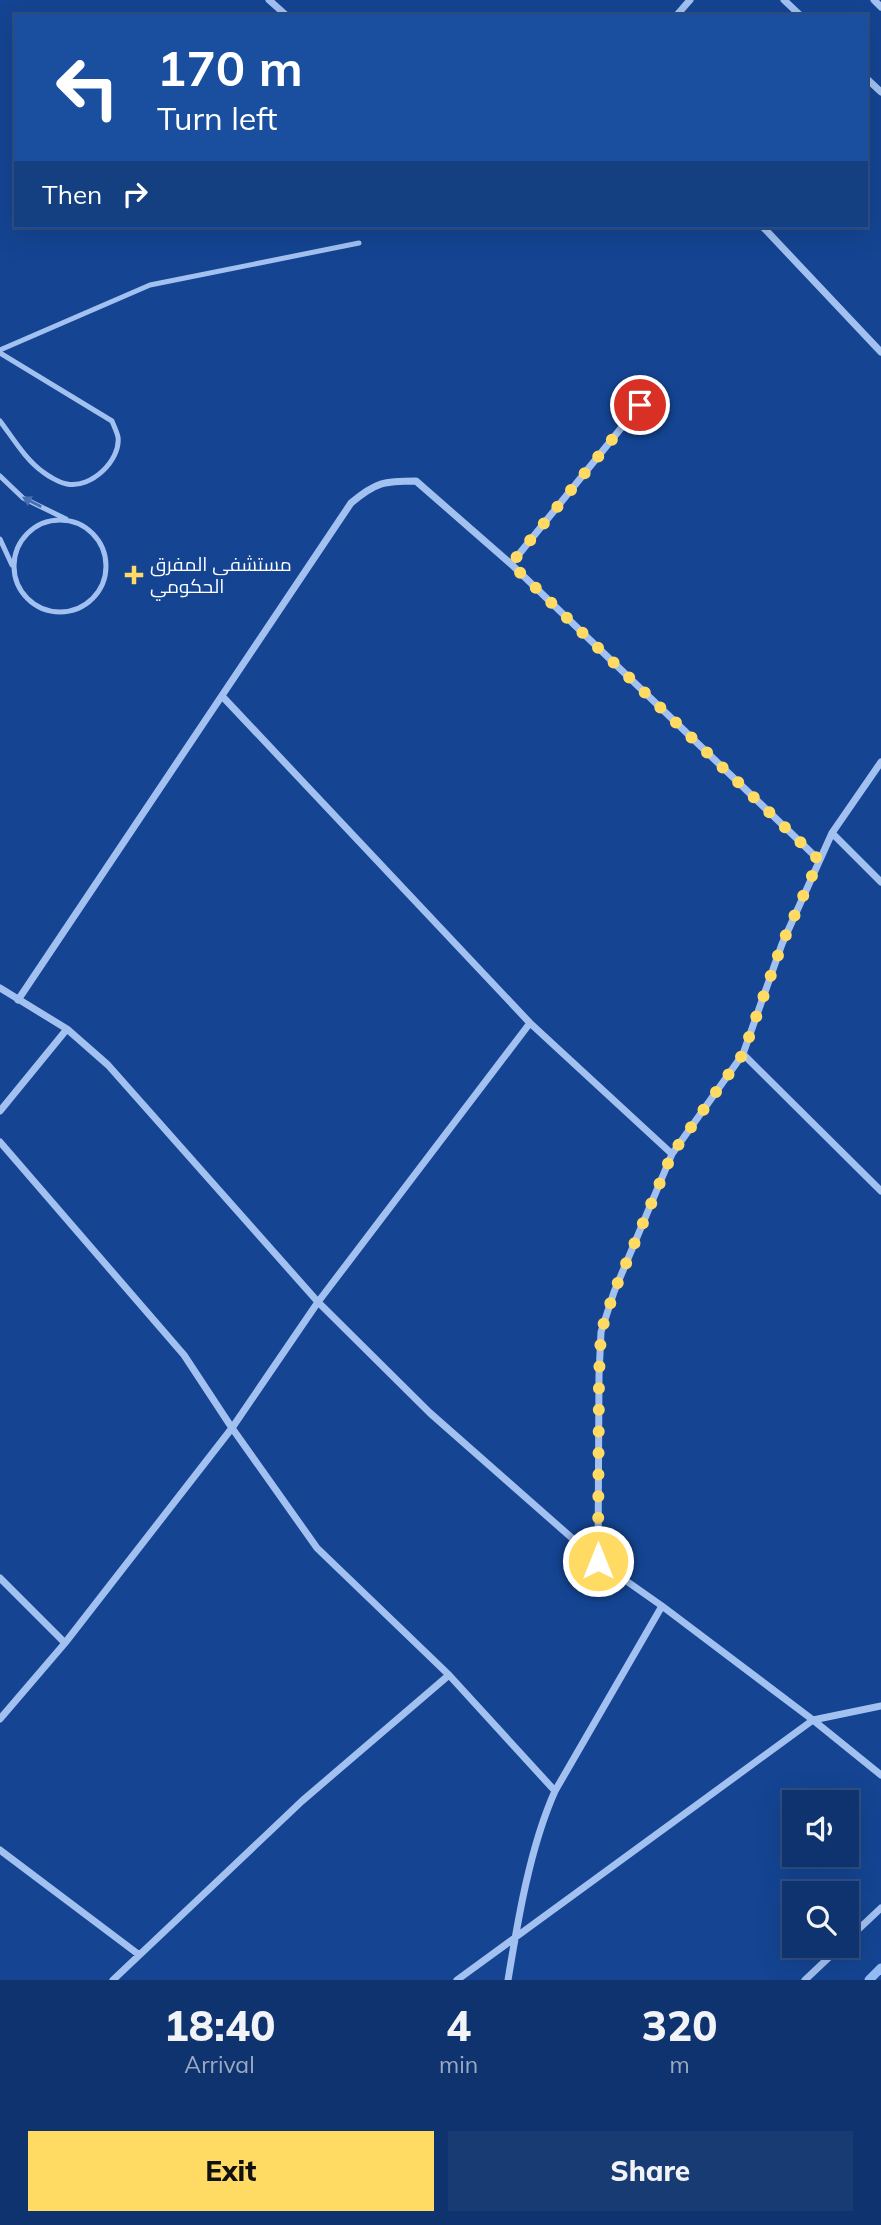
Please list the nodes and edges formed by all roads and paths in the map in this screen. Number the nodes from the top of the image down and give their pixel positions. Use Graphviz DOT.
graph roads {
  1 [pos="269,0"];
  2 [pos="690,0"];
  3 [pos="784,0"];
  4 [pos="874,0"];
  5 [pos="881,7"];
  6 [pos="285,14"];
  7 [pos="678,14"];
  8 [pos="799,14"];
  9 [pos="868,80"];
  10 [pos="881,92"];
  11 [pos="764,228"];
  12 [pos="359,243"];
  13 [pos="0,352"];
  14 [pos="881,352"];
  15 [pos="656,385"];
  16 [pos="0,421"];
  17 [pos="0,476"];
  18 [pos="69,520"];
  19 [pos="0,539"];
  20 [pos="511,564"];
  21 [pos="13,566"];
  22 [pos="222,696"];
  23 [pos="881,762"];
  24 [pos="832,833"];
  25 [pos="819,860"];
  26 [pos="881,883"];
  27 [pos="0,988"];
  28 [pos="18,1000"];
  29 [pos="530,1023"];
  30 [pos="67,1029"];
  31 [pos="743,1054"];
  32 [pos="0,1111"];
  33 [pos="0,1142"];
  34 [pos="672,1154"];
  35 [pos="881,1191"];
  36 [pos="318,1302"];
  37 [pos="232,1427"];
  38 [pos="598,1561"];
  39 [pos="0,1578"];
  40 [pos="662,1606"];
  41 [pos="65,1643"];
  42 [pos="449,1675"];
  43 [pos="881,1706"];
  44 [pos="0,1719"];
  45 [pos="813,1720"];
  46 [pos="881,1775"];
  47 [pos="555,1791"];
  48 [pos="0,1850"];
  49 [pos="881,1908"];
  50 [pos="859,1929"];
  51 [pos="516,1935"];
  52 [pos="138,1954"];
  53 [pos="828,1958"];
  54 [pos="113,1980"];
  55 [pos="457,1980"];
  56 [pos="508,1980"];
  57 [pos="805,1980"];
  1 -- 6 [label="street"];
  2 -- 7 [label="street"];
  3 -- 8 [label="street"];
  4 -- 5 [label="street"];
  9 -- 10 [label="street"];
  11 -- 14 [label="street"];
  12 -- 13 [label="lane"];
  13 -- 16 [label="lane"];
  15 -- 20 [label="street"];
  18 -- 17 [label="lane, one-way"];
  18 -- 21 [label="lane"];
  18 -- 21 [label="lane"];
  19 -- 21 [label="lane"];
  20 -- 22 [label="street"];
  20 -- 25 [label="street"];
  22 -- 28 [label="street"];
  22 -- 29 [label="street"];
  23 -- 24 [label="street"];
  24 -- 25 [label="street"];
  24 -- 26 [label="street"];
  25 -- 31 [label="street"];
  27 -- 28 [label="street"];
  28 -- 30 [label="street"];
  29 -- 34 [label="street"];
  29 -- 36 [label="street"];
  30 -- 32 [label="street"];
  30 -- 36 [label="street"];
  31 -- 34 [label="street"];
  31 -- 35 [label="street"];
  33 -- 37 [label="street"];
  34 -- 38 [label="street"];
  36 -- 37 [label="street"];
  36 -- 38 [label="street"];
  37 -- 41 [label="street"];
  37 -- 42 [label="street"];
  38 -- 40 [label="street"];
  39 -- 41 [label="street"];
  40 -- 45 [label="street"];
  40 -- 47 [label="street"];
  41 -- 44 [label="street"];
  42 -- 47 [label="street"];
  42 -- 52 [label="street"];
  43 -- 45 [label="street"];
  45 -- 46 [label="street"];
  45 -- 51 [label="street"];
  47 -- 51 [label="street"];
  48 -- 52 [label="street"];
  49 -- 50 [label="street"];
  51 -- 55 [label="street"];
  51 -- 56 [label="street"];
  52 -- 54 [label="street"];
  53 -- 57 [label="street"];
}
